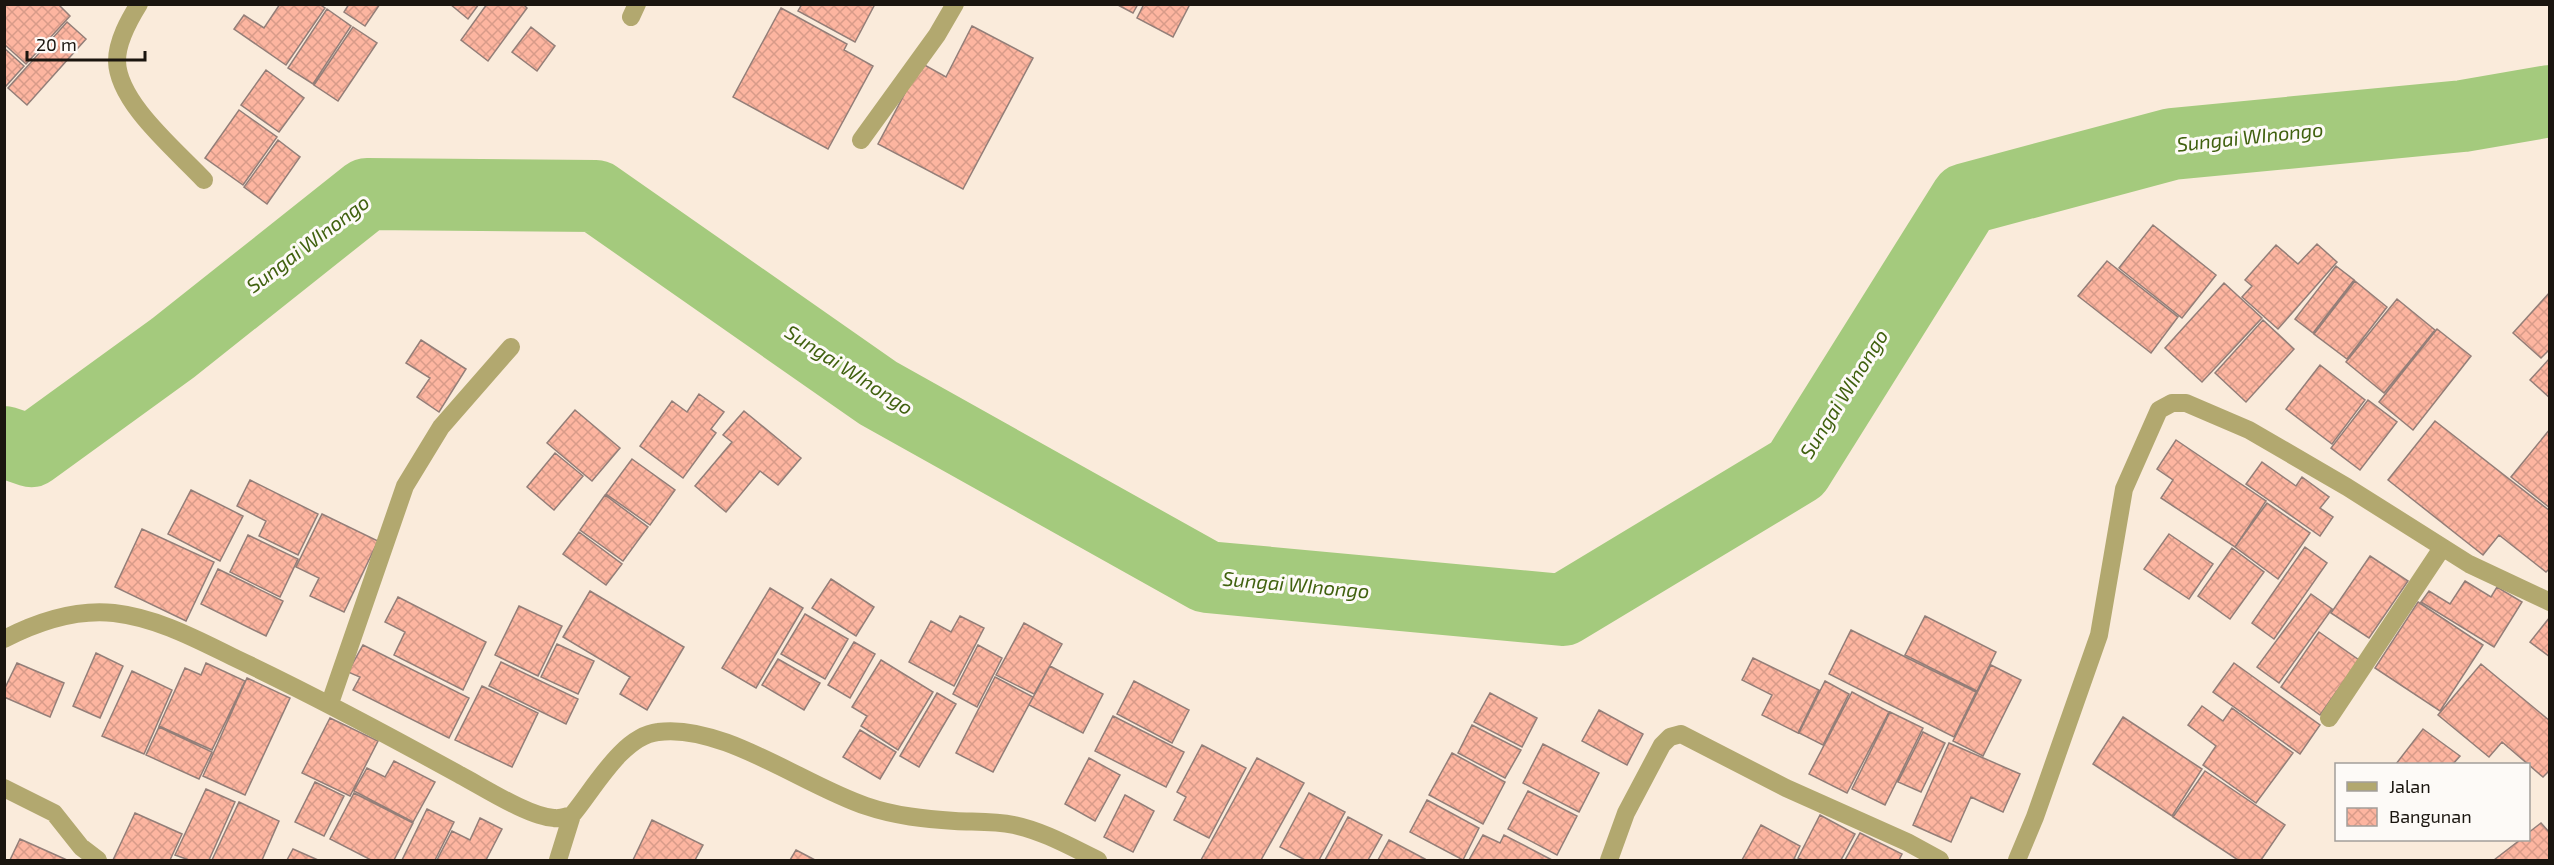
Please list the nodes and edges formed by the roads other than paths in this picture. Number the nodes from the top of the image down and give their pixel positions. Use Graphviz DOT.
graph roads {
  1 [pos="139,4"];
  2 [pos="955,4"];
  3 [pos="861,141"];
  4 [pos="204,180"];
  5 [pos="511,347"];
  6 [pos="2442,548"];
  7 [pos="2550,602"];
  8 [pos="4,639"];
  9 [pos="330,703"];
  10 [pos="2329,718"];
  11 [pos="4,788"];
  12 [pos="572,815"];
  13 [pos="98,861"];
  14 [pos="558,861"];
  15 [pos="1098,861"];
  16 [pos="1609,861"];
  17 [pos="1940,861"];
  18 [pos="2017,861"];
  1 -- 4 [label="street"];
  2 -- 3 [label="street"];
  5 -- 9 [label="street"];
  6 -- 7 [label="street"];
  6 -- 10 [label="street"];
  6 -- 18 [label="street"];
  8 -- 9 [label="street"];
  9 -- 12 [label="street"];
  11 -- 13 [label="street"];
  12 -- 14 [label="street"];
  12 -- 15 [label="street"];
  16 -- 17 [label="street"];
}
